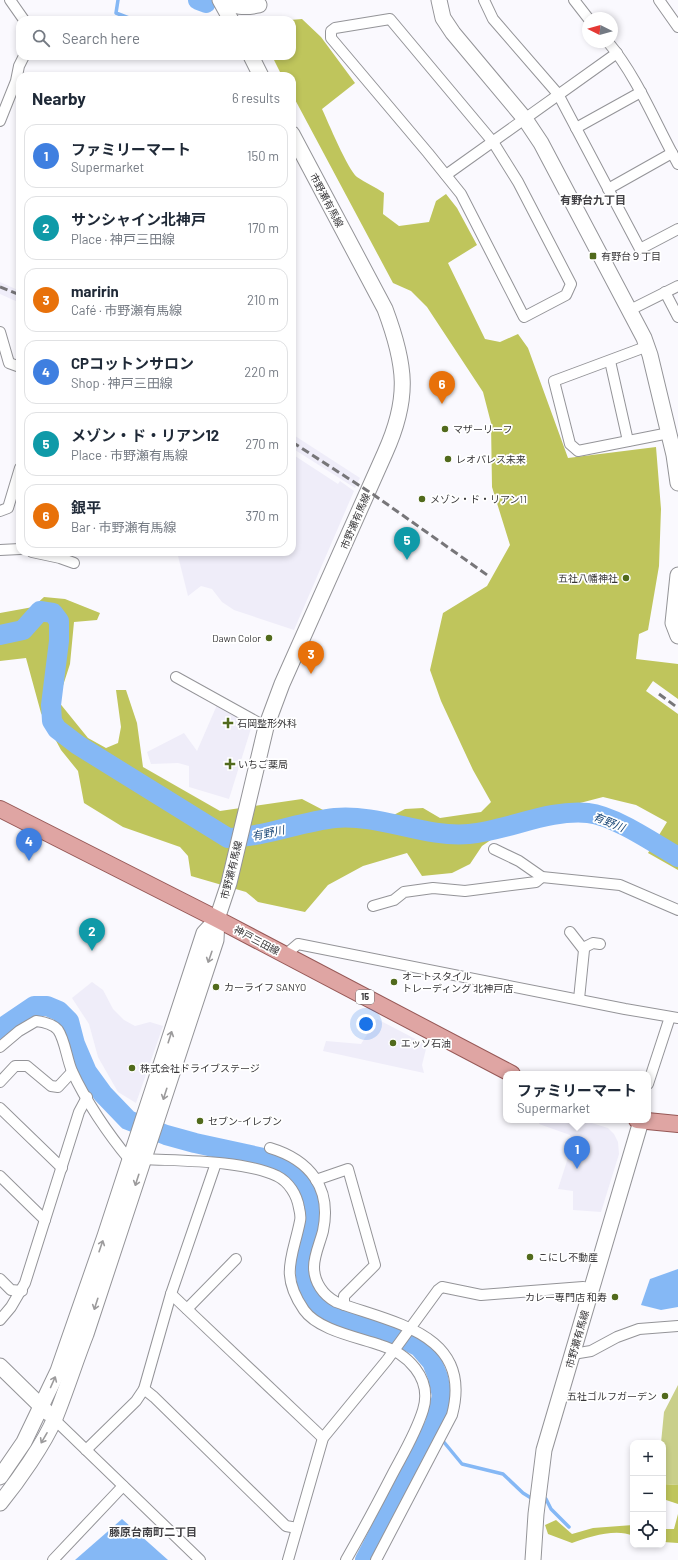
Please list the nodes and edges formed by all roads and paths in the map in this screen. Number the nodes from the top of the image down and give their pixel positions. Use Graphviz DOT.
graph roads {
  1 [pos="10,0"];
  2 [pos="220,0"];
  3 [pos="439,0"];
  4 [pos="484,0"];
  5 [pos="574,0"];
  6 [pos="659,0"];
  7 [pos="260,3"];
  8 [pos="583,12"];
  9 [pos="674,12"];
  10 [pos="21,16"];
  11 [pos="229,16"];
  12 [pos="255,16"];
  13 [pos="678,27"];
  14 [pos="613,48"];
  15 [pos="617,53"];
  16 [pos="22,60"];
  17 [pos="253,60"];
  18 [pos="19,72"];
  19 [pos="259,72"];
  20 [pos="16,82"];
  21 [pos="641,92"];
  22 [pos="558,94"];
  23 [pos="525,119"];
  24 [pos="0,121"];
  25 [pos="576,128"];
  26 [pos="296,142"];
  27 [pos="493,142"];
  28 [pos="672,153"];
  29 [pos="678,164"];
  30 [pos="446,175"];
  31 [pos="608,189"];
  32 [pos="678,229"];
  33 [pos="678,286"];
  34 [pos="665,292"];
  35 [pos="630,310"];
  36 [pos="678,317"];
  37 [pos="0,332"];
  38 [pos="648,346"];
  39 [pos="610,361"];
  40 [pos="4,364"];
  41 [pos="16,366"];
  42 [pos="669,433"];
  43 [pos="628,441"];
  44 [pos="16,481"];
  45 [pos="678,483"];
  46 [pos="0,512"];
  47 [pos="16,549"];
  48 [pos="0,550"];
  49 [pos="51,556"];
  50 [pos="74,563"];
  51 [pos="678,575"];
  52 [pos="678,636"];
  53 [pos="176,677"];
  54 [pos="266,727"];
  55 [pos="0,809"];
  56 [pos="494,849"];
  57 [pos="542,877"];
  58 [pos="373,906"];
  59 [pos="678,910"];
  60 [pos="217,919"];
  61 [pos="570,932"];
  62 [pos="600,944"];
  63 [pos="583,948"];
  64 [pos="285,954"];
  65 [pos="579,999"];
  66 [pos="674,1017"];
  67 [pos="0,1047"];
  68 [pos="506,1071"];
  69 [pos="72,1072"];
  70 [pos="651,1076"];
  71 [pos="0,1082"];
  72 [pos="87,1097"];
  73 [pos="0,1108"];
  74 [pos="150,1118"];
  75 [pos="651,1121"];
  76 [pos="638,1123"];
  77 [pos="678,1124"];
  78 [pos="270,1148"];
  79 [pos="137,1159"];
  80 [pos="216,1163"];
  81 [pos="62,1168"];
  82 [pos="0,1176"];
  83 [pos="316,1180"];
  84 [pos="45,1220"];
  85 [pos="236,1259"];
  86 [pos="0,1279"];
  87 [pos="592,1289"];
  88 [pos="22,1291"];
  89 [pos="171,1294"];
  90 [pos="344,1305"];
  91 [pos="187,1309"];
  92 [pos="0,1320"];
  93 [pos="678,1326"];
  94 [pos="408,1329"];
  95 [pos="394,1347"];
  96 [pos="573,1354"];
  97 [pos="0,1366"];
  98 [pos="144,1389"];
  99 [pos="42,1406"];
  100 [pos="54,1419"];
  101 [pos="323,1438"];
  102 [pos="86,1450"];
  103 [pos="0,1476"];
  104 [pos="123,1486"];
  105 [pos="0,1503"];
  106 [pos="297,1528"];
  107 [pos="53,1560"];
  108 [pos="200,1560"];
  109 [pos="288,1560"];
  110 [pos="346,1560"];
  111 [pos="376,1560"];
  112 [pos="533,1560"];
  1 -- 10 [label="street"];
  2 -- 7 [label="street"];
  2 -- 11 [label="street"];
  3 -- 23 [label="street"];
  4 -- 22 [label="street"];
  5 -- 8 [label="street"];
  6 -- 9 [label="street"];
  7 -- 12 [label="street"];
  9 -- 13 [label="street"];
  14 -- 15 [label="street"];
  15 -- 21 [label="street"];
  15 -- 22 [label="street"];
  16 -- 18 [label="street"];
  17 -- 19 [label="street"];
  20 -- 24 [label="street"];
  21 -- 25 [label="street"];
  21 -- 28 [label="street"];
  22 -- 23 [label="street"];
  22 -- 25 [label="street"];
  23 -- 27 [label="street"];
  23 -- 35 [label="street"];
  25 -- 31 [label="street"];
  26 -- 54 [label="street, 市野瀬有馬線"];
  27 -- 30 [label="street"];
  27 -- 30 [label="street"];
  27 -- 30 [label="street"];
  28 -- 29 [label="street"];
  28 -- 31 [label="street"];
  31 -- 32 [label="street"];
  33 -- 34 [label="street"];
  34 -- 35 [label="street"];
  34 -- 36 [label="street"];
  35 -- 38 [label="street"];
  37 -- 40 [label="street"];
  38 -- 39 [label="street"];
  38 -- 42 [label="street"];
  39 -- 43 [label="street"];
  39 -- 43 [label="street"];
  40 -- 41 [label="street"];
  42 -- 43 [label="street"];
  42 -- 45 [label="street"];
  44 -- 46 [label="street"];
  47 -- 48 [label="street"];
  49 -- 50 [label="street"];
  51 -- 52 [label="street"];
  53 -- 54 [label="street"];
  54 -- 60 [label="street, 市野瀬有馬線"];
  55 -- 60 [label="main road, 神戸三田線 / 15"];
  56 -- 57 [label="street"];
  57 -- 58 [label="street"];
  57 -- 59 [label="street"];
  60 -- 64 [label="main road, 神戸三田線 / 15"];
  60 -- 74 [label="street, 市野瀬有馬線"];
  61 -- 63 [label="street"];
  62 -- 63 [label="street"];
  63 -- 65 [label="street"];
  64 -- 65 [label="street"];
  64 -- 68 [label="main road, 神戸三田線 / 15"];
  65 -- 66 [label="street"];
  66 -- 70 [label="street"];
  67 -- 69 [label="street"];
  69 -- 71 [label="street"];
  69 -- 72 [label="street"];
  72 -- 79 [label="street"];
  72 -- 81 [label="street"];
  73 -- 81 [label="street"];
  74 -- 79 [label="street"];
  74 -- 79 [label="street"];
  75 -- 77 [label="main road"];
  76 -- 87 [label="street, 市野瀬有馬線"];
  78 -- 83 [label="street"];
  79 -- 80 [label="street"];
  99 -- 79 [label="street, one-way"];
  79 -- 100 [label="street, one-way"];
  80 -- 89 [label="street"];
  80 -- 95 [label="street"];
  81 -- 84 [label="street"];
  82 -- 84 [label="street"];
  83 -- 90 [label="street"];
  83 -- 90 [label="street"];
  84 -- 88 [label="street"];
  85 -- 91 [label="street"];
  86 -- 88 [label="street"];
  87 -- 94 [label="street"];
  87 -- 96 [label="street, 市野瀬有馬線"];
  88 -- 92 [label="street"];
  89 -- 91 [label="street"];
  89 -- 98 [label="street"];
  90 -- 94 [label="street"];
  91 -- 101 [label="street"];
  93 -- 96 [label="street"];
  94 -- 95 [label="street"];
  94 -- 111 [label="street"];
  95 -- 101 [label="street"];
  95 -- 110 [label="street"];
  96 -- 112 [label="street, 市野瀬有馬線"];
  97 -- 99 [label="street"];
  98 -- 102 [label="street"];
  98 -- 106 [label="street"];
  99 -- 100 [label="street"];
  99 -- 103 [label="street"];
  100 -- 102 [label="street"];
  100 -- 105 [label="street, one-way"];
  101 -- 106 [label="street"];
  102 -- 104 [label="street"];
  104 -- 107 [label="street"];
  104 -- 108 [label="street"];
  106 -- 109 [label="street"];
}
